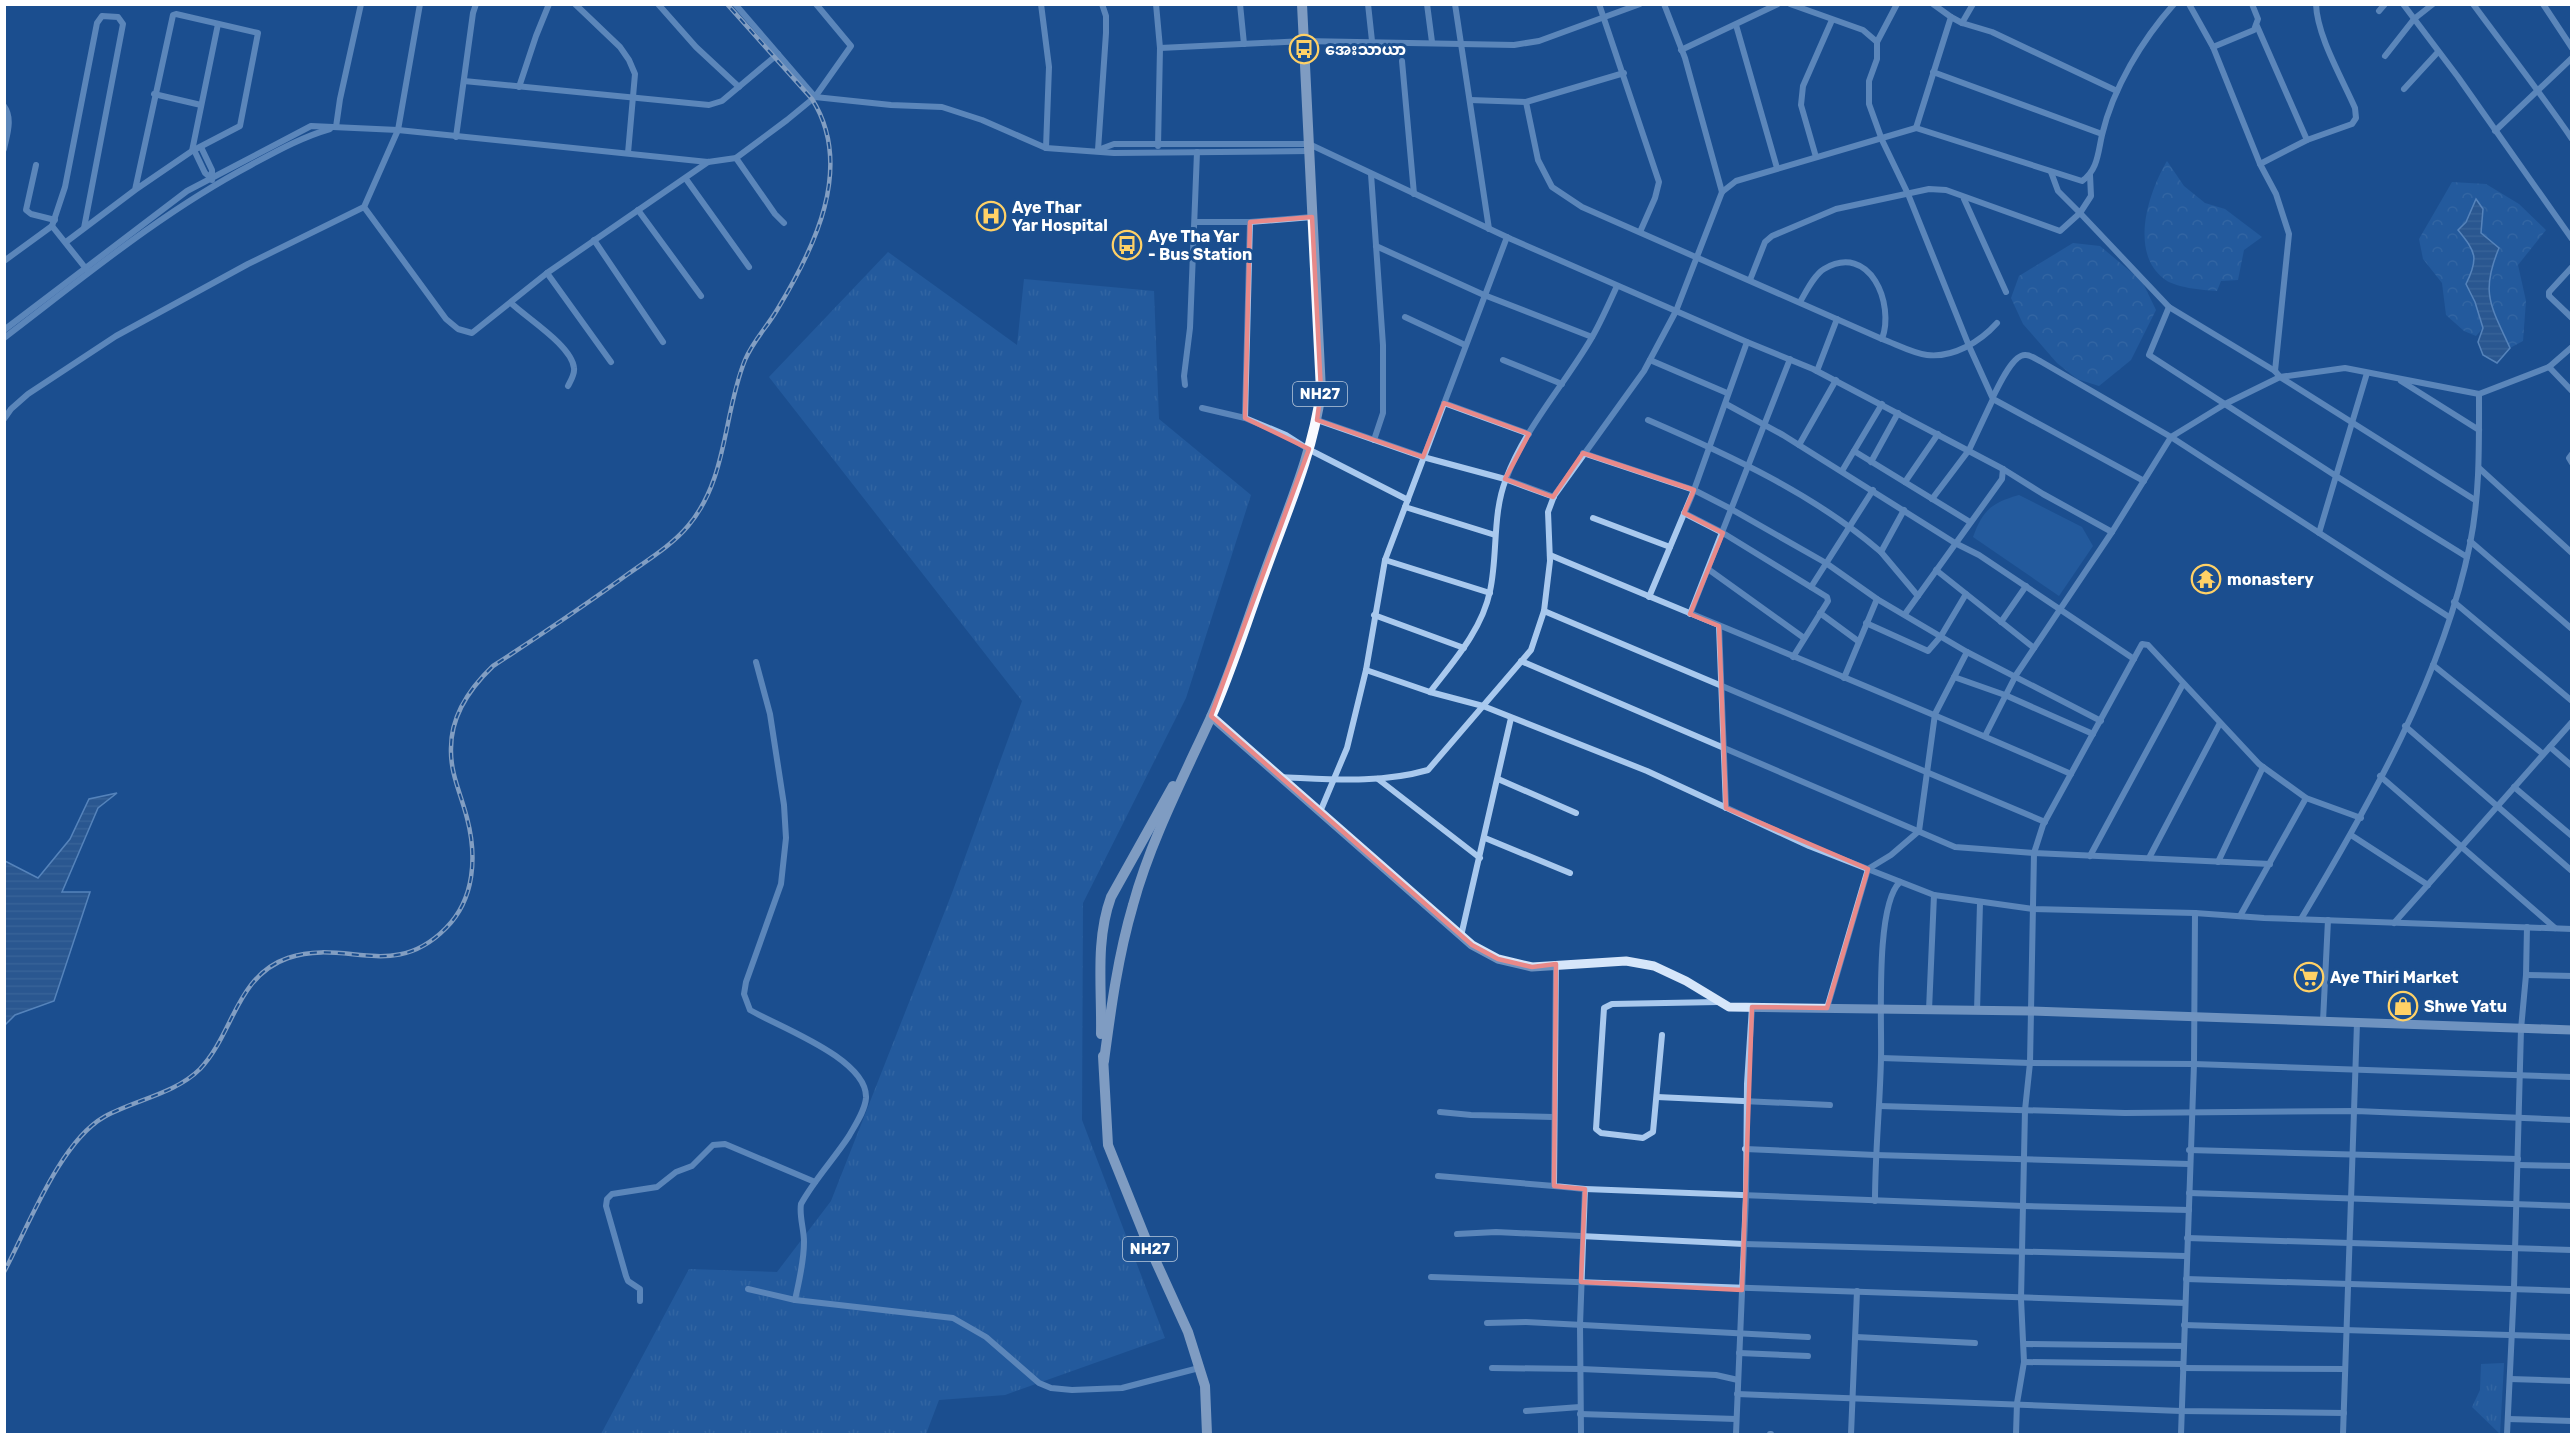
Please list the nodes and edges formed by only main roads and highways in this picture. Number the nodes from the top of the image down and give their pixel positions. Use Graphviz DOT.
graph roads {
  1 [pos="1302,4"];
  2 [pos="1211,716"];
  3 [pos="1189,760"];
  4 [pos="2571,1030"];
  5 [pos="1104,1060"];
  6 [pos="1207,1434"];
  1 -- 2 [label="highway, NH27"];
  2 -- 3 [label="highway, NH27"];
  2 -- 4 [label="main road"];
  3 -- 5 [label="highway, NH27"];
  3 -- 5 [label="highway, NH27"];
  5 -- 6 [label="highway, NH27"];
}
